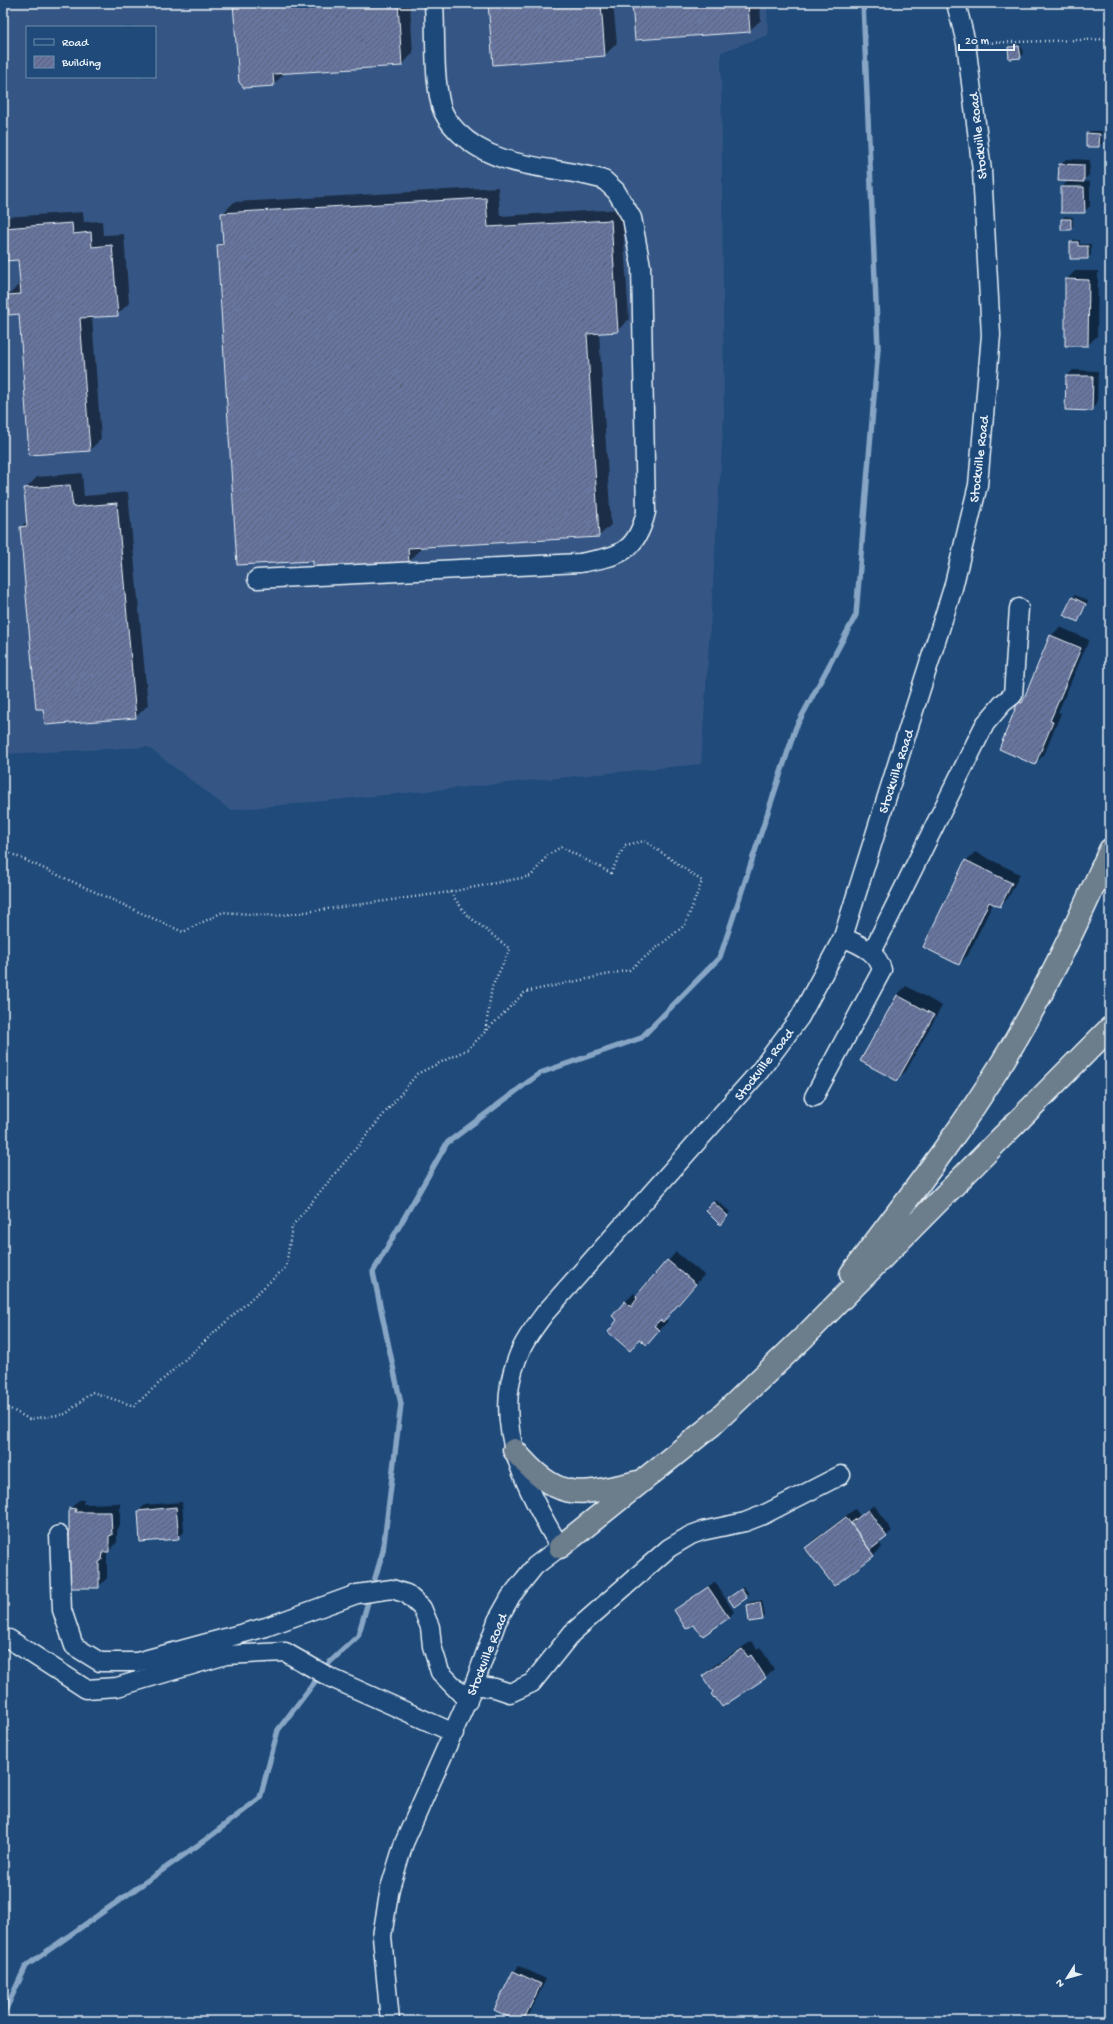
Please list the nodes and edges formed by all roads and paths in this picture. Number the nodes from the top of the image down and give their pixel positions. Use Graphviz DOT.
graph roads {
  1 [pos="434,3"];
  2 [pos="956,3"];
  3 [pos="1110,39"];
  4 [pos="966,43"];
  5 [pos="257,579"];
  6 [pos="1019,608"];
  7 [pos="3,850"];
  8 [pos="1110,850"];
  9 [pos="450,892"];
  10 [pos="842,936"];
  11 [pos="872,952"];
  12 [pos="1110,1028"];
  13 [pos="485,1032"];
  14 [pos="814,1097"];
  15 [pos="803,1338"];
  16 [pos="3,1406"];
  17 [pos="514,1450"];
  18 [pos="841,1475"];
  19 [pos="645,1481"];
  20 [pos="59,1535"];
  21 [pos="560,1547"];
  22 [pos="3,1639"];
  23 [pos="471,1693"];
  24 [pos="454,1733"];
  25 [pos="390,2021"];
  1 -- 5 [label="street"];
  2 -- 4 [label="street, Stockville Road"];
  3 -- 4 [label="path"];
  4 -- 10 [label="street, Stockville Road"];
  6 -- 11 [label="street"];
  7 -- 9 [label="path"];
  8 -- 15 [label="highway"];
  9 -- 13 [label="path"];
  9 -- 13 [label="path"];
  10 -- 11 [label="street"];
  10 -- 17 [label="street, Stockville Road"];
  11 -- 14 [label="street"];
  12 -- 15 [label="highway"];
  13 -- 16 [label="path"];
  15 -- 19 [label="highway"];
  17 -- 19 [label="highway"];
  17 -- 21 [label="street, Stockville Road"];
  18 -- 23 [label="street"];
  19 -- 21 [label="highway"];
  20 -- 23 [label="street"];
  21 -- 23 [label="street, Stockville Road"];
  22 -- 24 [label="street"];
  23 -- 24 [label="street, Stockville Road"];
  24 -- 25 [label="street, Stockville Road"];
}
